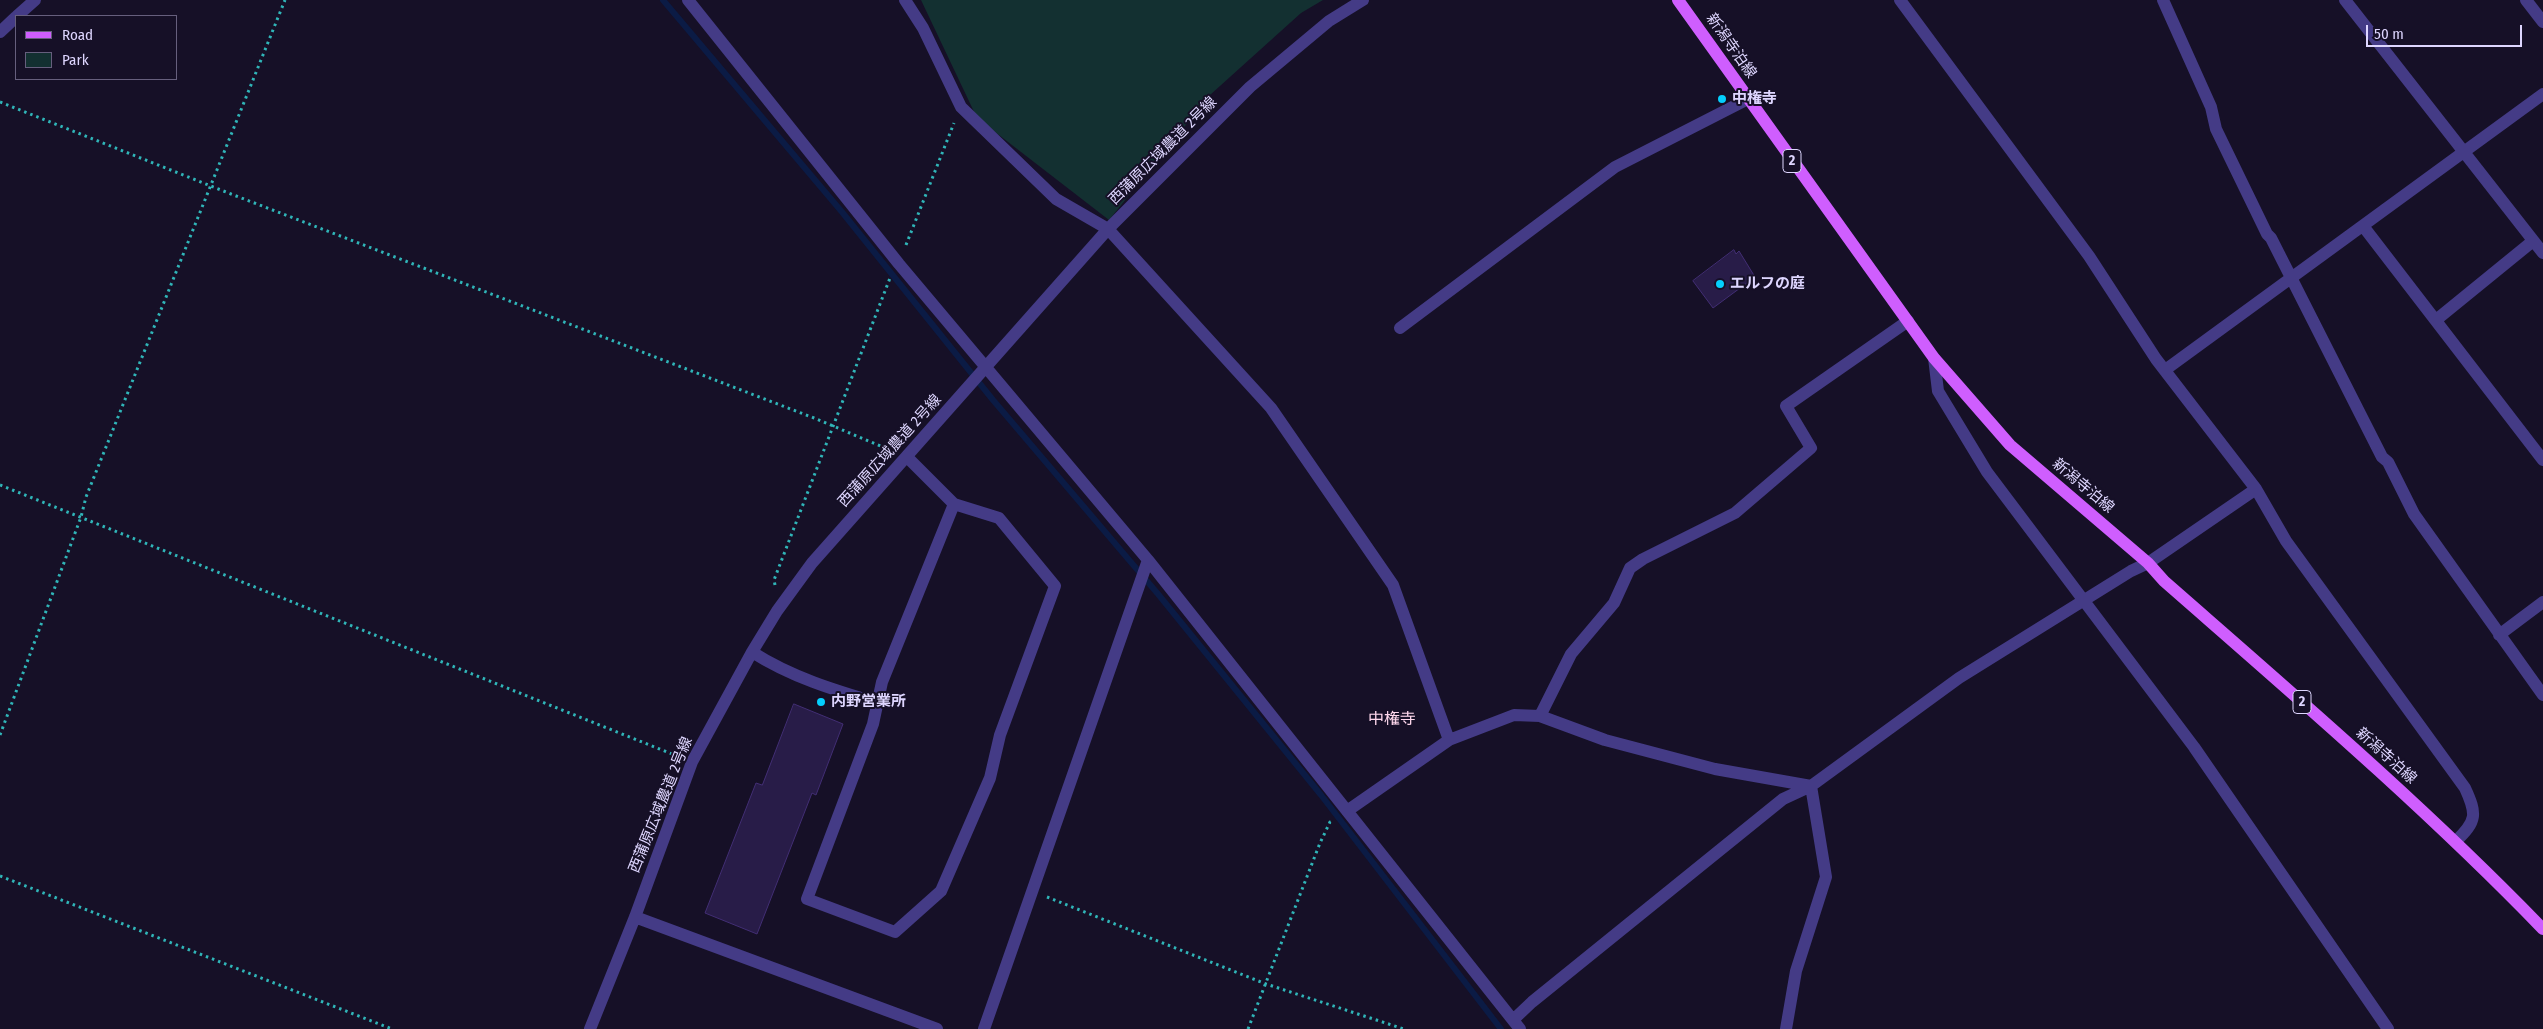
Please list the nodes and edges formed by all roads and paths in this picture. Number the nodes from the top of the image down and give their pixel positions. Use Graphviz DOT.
graph roads {
  1 [pos="35,0"];
  2 [pos="285,0"];
  3 [pos="688,0"];
  4 [pos="905,0"];
  5 [pos="1363,0"];
  6 [pos="1678,0"];
  7 [pos="1900,0"];
  8 [pos="2162,0"];
  9 [pos="2345,0"];
  10 [pos="2526,0"];
  11 [pos="19,15"];
  12 [pos="15,19"];
  13 [pos="2543,22"];
  14 [pos="0,32"];
  15 [pos="2543,94"];
  16 [pos="1748,99"];
  17 [pos="0,102"];
  18 [pos="961,107"];
  19 [pos="2463,153"];
  20 [pos="212,185"];
  21 [pos="2363,226"];
  22 [pos="1108,229"];
  23 [pos="2533,241"];
  24 [pos="2543,253"];
  25 [pos="898,264"];
  26 [pos="2290,279"];
  27 [pos="2436,320"];
  28 [pos="1908,321"];
  29 [pos="1400,328"];
  30 [pos="1934,358"];
  31 [pos="986,367"];
  32 [pos="2165,370"];
  33 [pos="832,427"];
  34 [pos="907,457"];
  35 [pos="2543,460"];
  36 [pos="0,485"];
  37 [pos="2256,489"];
  38 [pos="954,504"];
  39 [pos="81,517"];
  40 [pos="1148,560"];
  41 [pos="2148,563"];
  42 [pos="2083,602"];
  43 [pos="2543,602"];
  44 [pos="777,611"];
  45 [pos="2499,635"];
  46 [pos="752,652"];
  47 [pos="2543,695"];
  48 [pos="878,703"];
  49 [pos="1540,716"];
  50 [pos="0,735"];
  51 [pos="1449,740"];
  52 [pos="692,762"];
  53 [pos="1811,786"];
  54 [pos="1347,811"];
  55 [pos="2456,841"];
  56 [pos="0,876"];
  57 [pos="1032,891"];
  58 [pos="635,917"];
  59 [pos="2543,929"];
  60 [pos="1266,984"];
  61 [pos="1517,1025"];
  62 [pos="392,1029"];
  63 [pos="590,1029"];
  64 [pos="936,1029"];
  65 [pos="984,1029"];
  66 [pos="1248,1029"];
  67 [pos="1404,1029"];
  68 [pos="1786,1029"];
  69 [pos="2388,1029"];
  1 -- 11 [label="street"];
  2 -- 20 [label="path"];
  3 -- 25 [label="street"];
  4 -- 18 [label="street"];
  5 -- 22 [label="street, 西蒲原広域農道 2号線"];
  6 -- 16 [label="main road, 新潟寺泊線 / 2"];
  7 -- 32 [label="street"];
  8 -- 26 [label="street"];
  9 -- 19 [label="street"];
  10 -- 13 [label="street"];
  12 -- 14 [label="street"];
  15 -- 19 [label="street"];
  16 -- 28 [label="main road, 新潟寺泊線 / 2"];
  16 -- 29 [label="street"];
  17 -- 20 [label="path"];
  18 -- 22 [label="street"];
  18 -- 25 [label="path"];
  19 -- 21 [label="street"];
  19 -- 23 [label="street"];
  20 -- 33 [label="path"];
  20 -- 39 [label="path"];
  21 -- 26 [label="street"];
  21 -- 27 [label="street"];
  22 -- 31 [label="street, 西蒲原広域農道 2号線"];
  22 -- 51 [label="street"];
  23 -- 24 [label="street"];
  23 -- 27 [label="street"];
  25 -- 31 [label="street"];
  25 -- 33 [label="path"];
  26 -- 32 [label="street"];
  26 -- 45 [label="street"];
  27 -- 35 [label="street"];
  28 -- 30 [label="main road, 新潟寺泊線 / 2"];
  28 -- 49 [label="street"];
  30 -- 41 [label="main road, 新潟寺泊線 / 2"];
  30 -- 42 [label="street"];
  31 -- 34 [label="street, 西蒲原広域農道 2号線"];
  31 -- 40 [label="street"];
  32 -- 37 [label="street"];
  33 -- 34 [label="path"];
  33 -- 44 [label="path"];
  34 -- 38 [label="street"];
  34 -- 44 [label="street, 西蒲原広域農道 2号線"];
  36 -- 39 [label="path"];
  37 -- 41 [label="street"];
  37 -- 55 [label="street"];
  38 -- 48 [label="street"];
  38 -- 48 [label="street"];
  39 -- 50 [label="path"];
  39 -- 52 [label="path"];
  40 -- 54 [label="street"];
  40 -- 57 [label="street"];
  41 -- 42 [label="street"];
  41 -- 55 [label="main road, 新潟寺泊線 / 2"];
  42 -- 53 [label="street"];
  42 -- 69 [label="street"];
  43 -- 45 [label="street"];
  44 -- 46 [label="street, 西蒲原広域農道 2号線"];
  45 -- 47 [label="street"];
  46 -- 48 [label="street"];
  46 -- 52 [label="street, 西蒲原広域農道 2号線"];
  49 -- 51 [label="street"];
  49 -- 53 [label="street"];
  51 -- 54 [label="street"];
  52 -- 58 [label="street, 西蒲原広域農道 2号線"];
  53 -- 61 [label="street"];
  53 -- 68 [label="street"];
  54 -- 60 [label="path"];
  54 -- 61 [label="street"];
  55 -- 59 [label="main road, 新潟寺泊線 / 2"];
  56 -- 62 [label="path"];
  57 -- 60 [label="path"];
  57 -- 65 [label="street"];
  58 -- 63 [label="street, 西蒲原広域農道 2号線"];
  58 -- 64 [label="street"];
  60 -- 66 [label="path"];
  60 -- 67 [label="path"];
}
